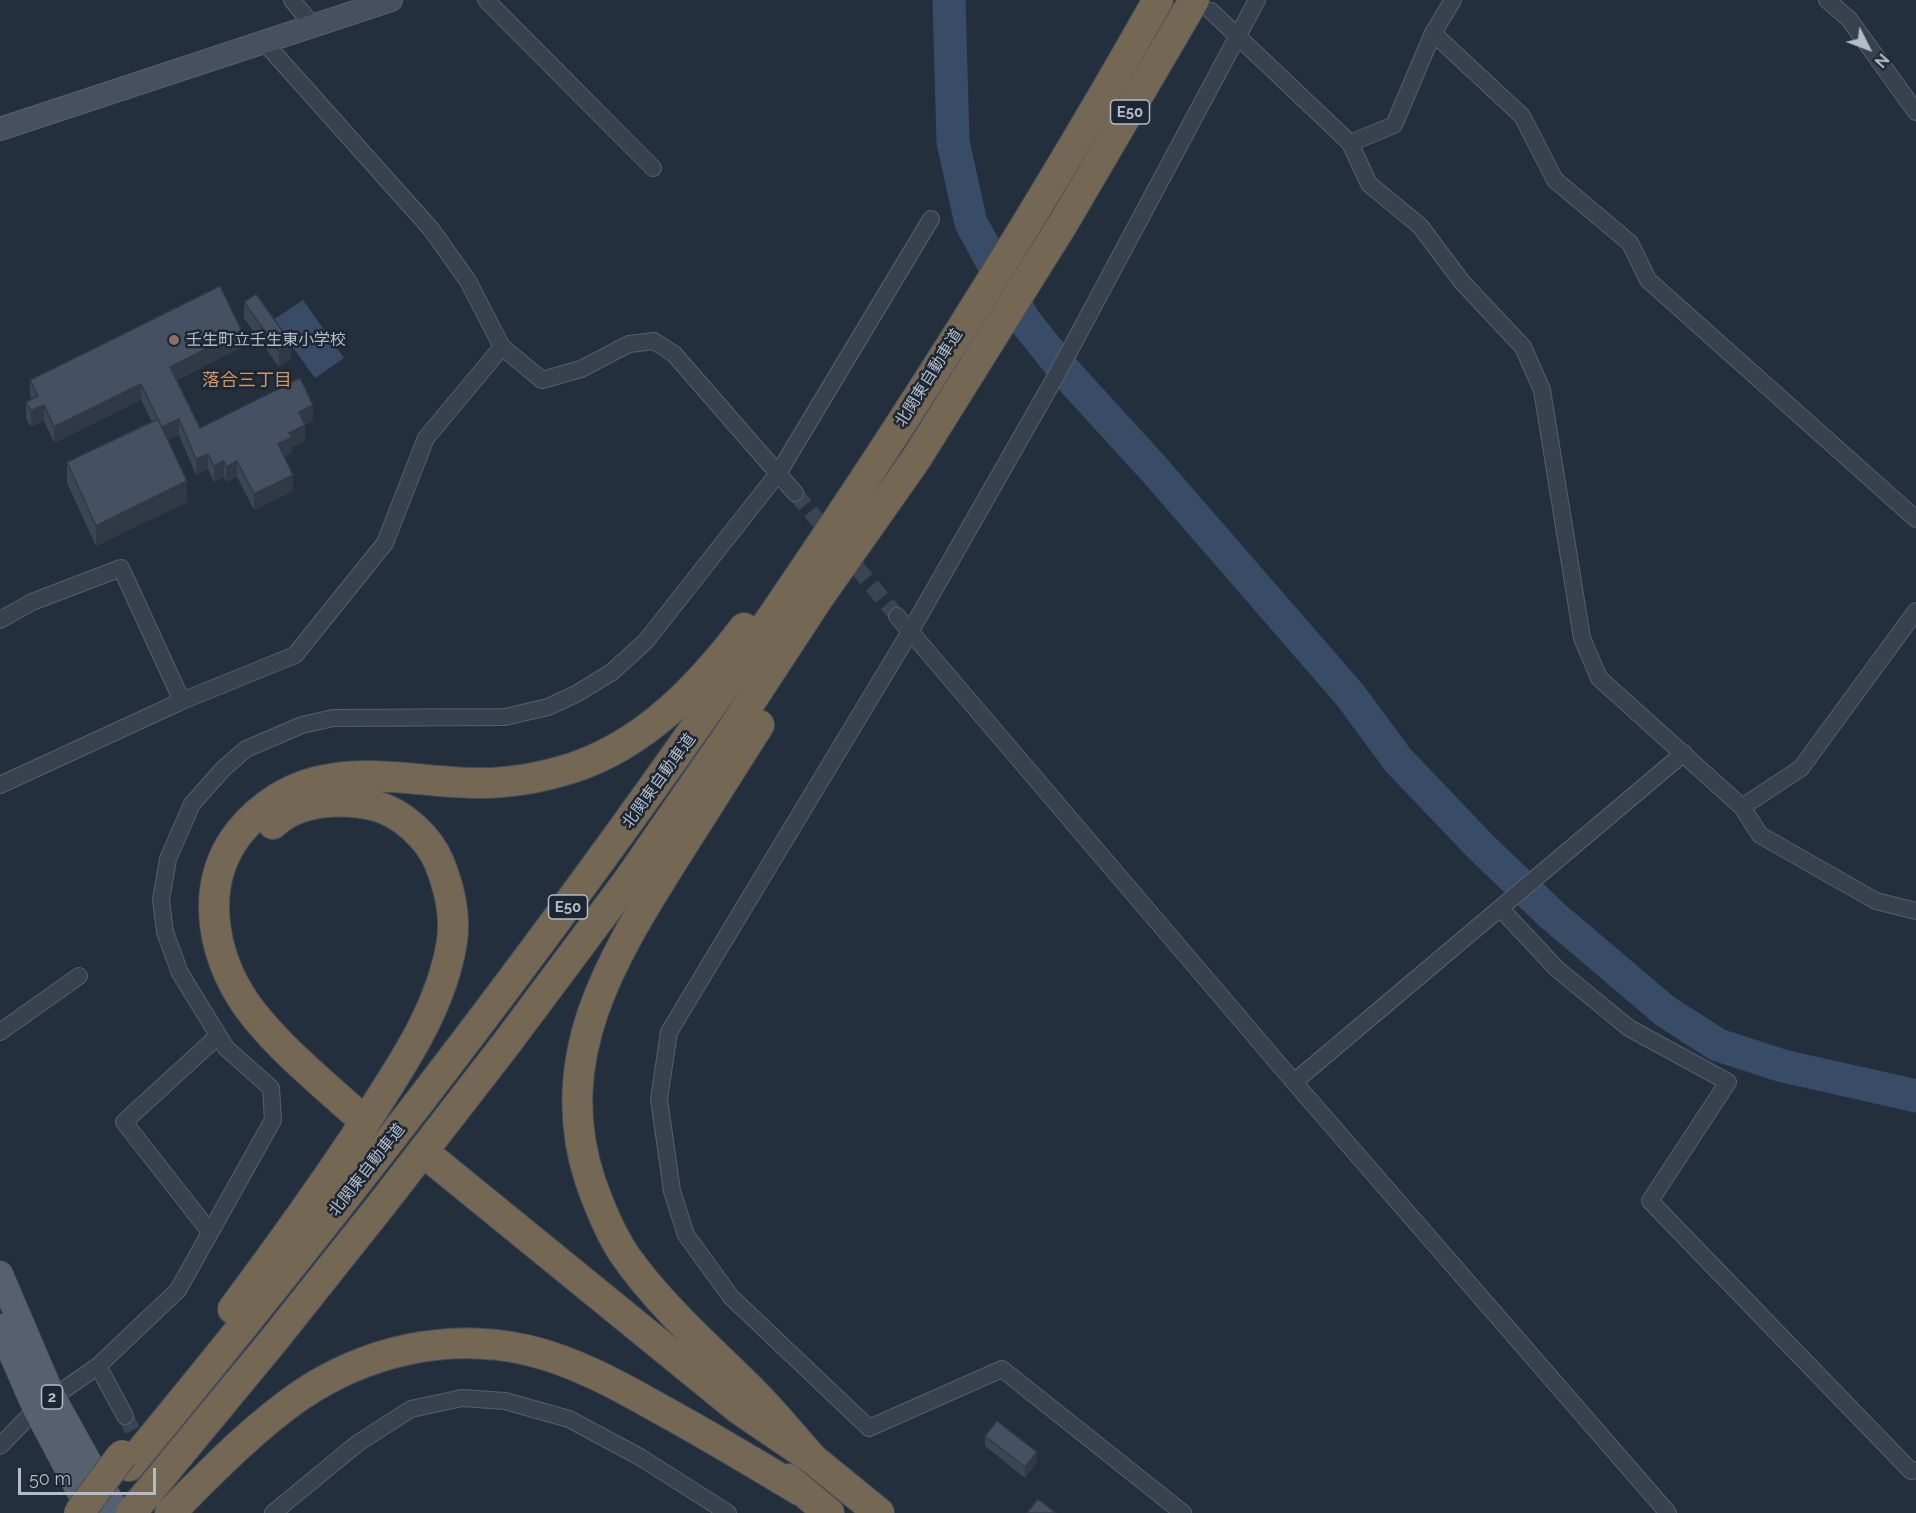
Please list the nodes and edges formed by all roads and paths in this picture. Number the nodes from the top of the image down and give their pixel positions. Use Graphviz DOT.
graph roads {
  1 [pos="292,0"];
  2 [pos="390,0"];
  3 [pos="486,0"];
  4 [pos="1158,0"];
  5 [pos="1257,0"];
  6 [pos="1453,0"];
  7 [pos="1827,0"];
  8 [pos="1203,5"];
  9 [pos="314,27"];
  10 [pos="1433,33"];
  11 [pos="1238,37"];
  12 [pos="265,43"];
  13 [pos="1916,112"];
  14 [pos="0,129"];
  15 [pos="1350,143"];
  16 [pos="653,168"];
  17 [pos="932,219"];
  18 [pos="966,318"];
  19 [pos="502,347"];
  20 [pos="916,459"];
  21 [pos="779,472"];
  22 [pos="795,493"];
  23 [pos="1916,519"];
  24 [pos="1916,611"];
  25 [pos="897,616"];
  26 [pos="0,620"];
  27 [pos="910,632"];
  28 [pos="182,701"];
  29 [pos="1684,753"];
  30 [pos="0,785"];
  31 [pos="1742,807"];
  32 [pos="1501,909"];
  33 [pos="1916,911"];
  34 [pos="79,976"];
  35 [pos="0,1032"];
  36 [pos="218,1036"];
  37 [pos="1294,1082"];
  38 [pos="210,1232"];
  39 [pos="0,1274"];
  40 [pos="0,1327"];
  41 [pos="98,1366"];
  42 [pos="44,1403"];
  43 [pos="125,1416"];
  44 [pos="0,1446"];
  45 [pos="125,1460"];
  46 [pos="814,1460"];
  47 [pos="1916,1470"];
  48 [pos="801,1491"];
  49 [pos="139,1504"];
  50 [pos="79,1513"];
  51 [pos="91,1513"];
  52 [pos="117,1513"];
  53 [pos="170,1513"];
  54 [pos="273,1513"];
  55 [pos="728,1513"];
  56 [pos="829,1513"];
  57 [pos="879,1513"];
  58 [pos="1183,1513"];
  59 [pos="1668,1513"];
  1 -- 9 [label="street"];
  2 -- 9 [label="street"];
  3 -- 16 [label="street"];
  4 -- 18 [label="highway, 北関東自動車道 / E50"];
  5 -- 11 [label="street"];
  6 -- 10 [label="street"];
  7 -- 13 [label="street"];
  8 -- 11 [label="street"];
  8 -- 20 [label="highway, 北関東自動車道 / E50"];
  9 -- 12 [label="street"];
  10 -- 15 [label="street"];
  10 -- 23 [label="street"];
  11 -- 15 [label="street"];
  11 -- 27 [label="street"];
  12 -- 14 [label="street"];
  12 -- 19 [label="street"];
  15 -- 29 [label="street"];
  17 -- 21 [label="street"];
  18 -- 45 [label="highway, 北関東自動車道 / E50"];
  18 -- 45 [label="highway"];
  19 -- 21 [label="street"];
  19 -- 28 [label="street"];
  20 -- 46 [label="highway"];
  20 -- 49 [label="highway, 北関東自動車道 / E50"];
  21 -- 22 [label="street"];
  21 -- 36 [label="street"];
  24 -- 31 [label="street"];
  25 -- 27 [label="street"];
  26 -- 28 [label="street"];
  27 -- 37 [label="street"];
  27 -- 58 [label="street"];
  28 -- 30 [label="street"];
  29 -- 31 [label="street"];
  29 -- 32 [label="street"];
  31 -- 33 [label="street"];
  32 -- 37 [label="street"];
  32 -- 47 [label="street"];
  34 -- 35 [label="street"];
  36 -- 38 [label="street"];
  36 -- 38 [label="street"];
  37 -- 59 [label="street"];
  38 -- 41 [label="street"];
  39 -- 42 [label="main road, 2"];
  40 -- 42 [label="main road, 2"];
  41 -- 42 [label="street"];
  41 -- 43 [label="street"];
  42 -- 44 [label="street"];
  42 -- 51 [label="main road, 2"];
  42 -- 52 [label="main road, 2"];
  45 -- 50 [label="highway, bridge"];
  45 -- 51 [label="highway, 北関東自動車道 / E50"];
  46 -- 48 [label="highway"];
  46 -- 57 [label="highway"];
  48 -- 53 [label="highway"];
  48 -- 56 [label="highway"];
  54 -- 55 [label="street"];
}
